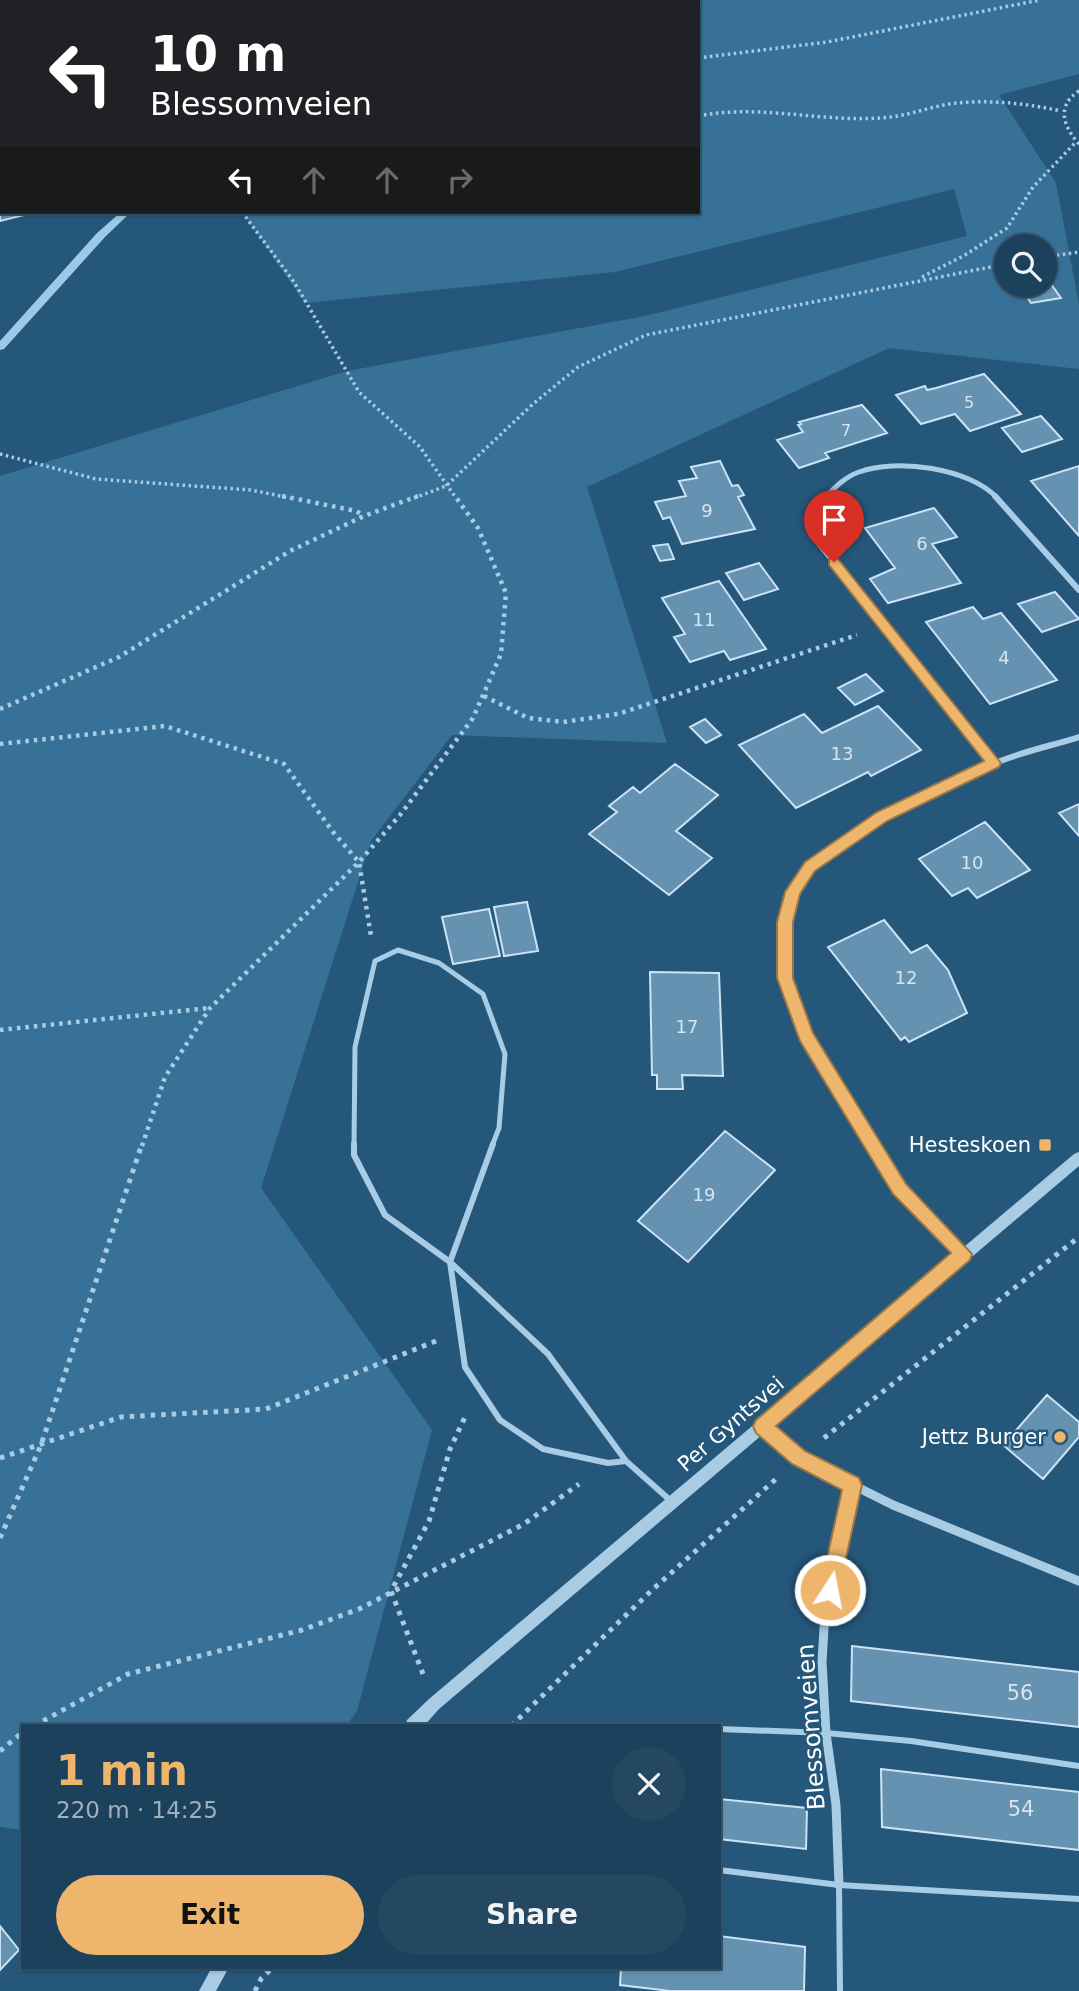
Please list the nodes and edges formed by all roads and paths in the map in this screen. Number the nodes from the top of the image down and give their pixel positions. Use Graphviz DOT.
graph roads {
  1 [pos="1040,0"];
  2 [pos="700,58"];
  3 [pos="1079,91"];
  4 [pos="1061,111"];
  5 [pos="700,116"];
  6 [pos="1077,143"];
  7 [pos="244,214"];
  8 [pos="1079,251"];
  9 [pos="1057,255"];
  10 [pos="994,266"];
  11 [pos="918,279"];
  12 [pos="0,454"];
  13 [pos="446,486"];
  14 [pos="364,516"];
  15 [pos="1079,590"];
  16 [pos="885,626"];
  17 [pos="484,696"];
  18 [pos="0,709"];
  19 [pos="1079,737"];
  20 [pos="0,744"];
  21 [pos="994,763"];
  22 [pos="359,862"];
  23 [pos="375,961"];
  24 [pos="210,1008"];
  25 [pos="0,1030"];
  26 [pos="1079,1158"];
  27 [pos="964,1254"];
  28 [pos="450,1262"];
  29 [pos="460,1331"];
  30 [pos="478,1388"];
  31 [pos="762,1426"];
  32 [pos="41,1444"];
  33 [pos="0,1458"];
  34 [pos="626,1461"];
  35 [pos="608,1463"];
  36 [pos="852,1485"];
  37 [pos="673,1503"];
  38 [pos="0,1538"];
  39 [pos="1079,1581"];
  40 [pos="391,1591"];
  41 [pos="434,1704"];
  42 [pos="38,1724"];
  43 [pos="415,1724"];
  44 [pos="721,1729"];
  45 [pos="826,1733"];
  46 [pos="21,1734"];
  47 [pos="0,1751"];
  48 [pos="1079,1766"];
  49 [pos="721,1870"];
  50 [pos="839,1885"];
  51 [pos="1079,1899"];
  52 [pos="220,1969"];
  53 [pos="272,1969"];
  54 [pos="207,1991"];
  55 [pos="255,1991"];
  56 [pos="840,1991"];
  1 -- 2 [label="path"];
  3 -- 4 [label="path"];
  4 -- 5 [label="path"];
  4 -- 6 [label="path"];
  6 -- 11 [label="path"];
  7 -- 13 [label="path"];
  8 -- 9 [label="path"];
  10 -- 11 [label="path"];
  11 -- 13 [label="path"];
  12 -- 14 [label="path"];
  13 -- 14 [label="path"];
  13 -- 17 [label="path"];
  14 -- 18 [label="path"];
  15 -- 16 [label="street"];
  16 -- 17 [label="path"];
  16 -- 21 [label="street"];
  17 -- 22 [label="path"];
  19 -- 21 [label="street"];
  20 -- 22 [label="path"];
  21 -- 27 [label="street"];
  22 -- 23 [label="path"];
  22 -- 24 [label="path"];
  23 -- 28 [label="lane"];
  23 -- 28 [label="lane"];
  24 -- 25 [label="path"];
  24 -- 32 [label="path"];
  26 -- 27 [label="street, Per Gyntsvei"];
  27 -- 31 [label="street, Per Gyntsvei"];
  28 -- 29 [label="lane"];
  28 -- 34 [label="lane"];
  29 -- 30 [label="lane"];
  29 -- 32 [label="path"];
  30 -- 35 [label="lane"];
  30 -- 40 [label="path"];
  31 -- 36 [label="street"];
  31 -- 37 [label="street, Per Gyntsvei"];
  32 -- 33 [label="path"];
  32 -- 38 [label="path"];
  34 -- 35 [label="lane"];
  34 -- 37 [label="lane"];
  35 -- 40 [label="path"];
  36 -- 39 [label="street"];
  36 -- 45 [label="street, Blessomveien"];
  37 -- 41 [label="street, Per Gyntsvei"];
  40 -- 41 [label="path"];
  40 -- 42 [label="path"];
  41 -- 43 [label="street, Per Gyntsvei"];
  44 -- 45 [label="lane"];
  45 -- 48 [label="lane"];
  45 -- 50 [label="street, Blessomveien"];
  46 -- 47 [label="path"];
  49 -- 50 [label="lane"];
  50 -- 51 [label="lane"];
  50 -- 56 [label="lane, Blessomveien"];
  52 -- 54 [label="street"];
  53 -- 55 [label="path"];
}
